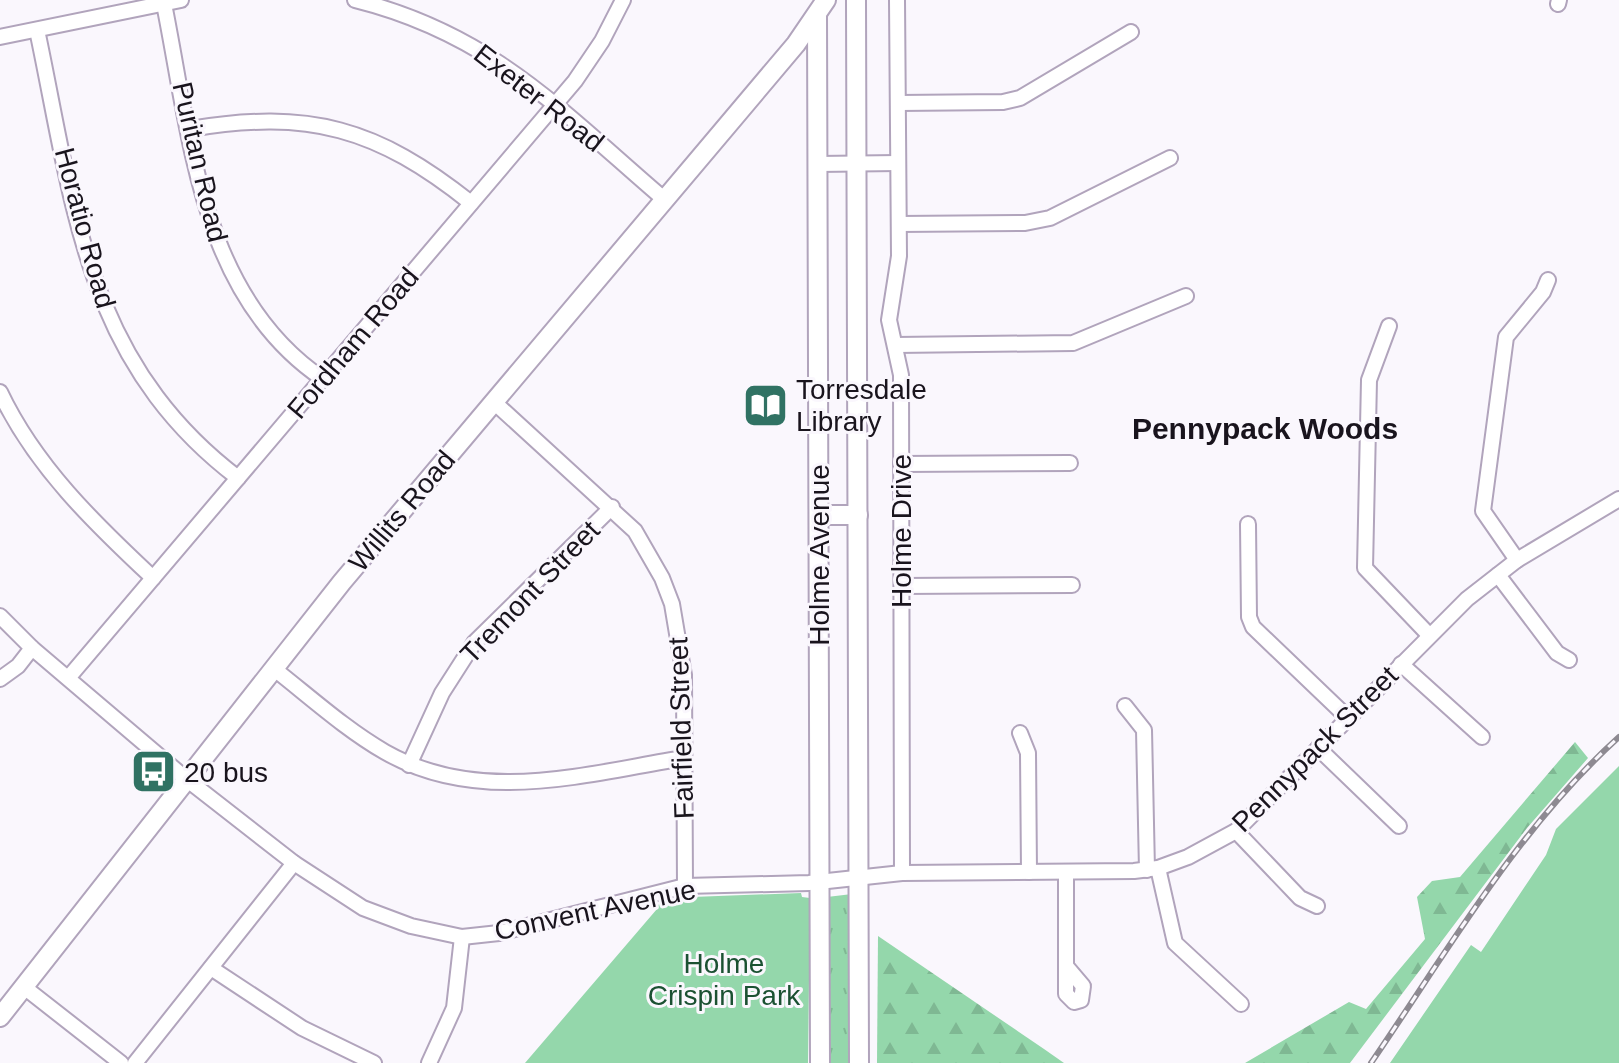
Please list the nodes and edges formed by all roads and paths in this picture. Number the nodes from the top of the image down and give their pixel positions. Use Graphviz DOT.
graph roads {
  1 [pos="181,0"];
  2 [pos="355,0"];
  3 [pos="623,0"];
  4 [pos="856,0"];
  5 [pos="897,0"];
  6 [pos="164,4"];
  7 [pos="823,4"];
  8 [pos="37,30"];
  9 [pos="1131,32"];
  10 [pos="0,37"];
  11 [pos="899,103"];
  12 [pos="555,105"];
  13 [pos="190,129"];
  14 [pos="1170,158"];
  15 [pos="898,163"];
  16 [pos="818,164"];
  17 [pos="856,164"];
  18 [pos="665,200"];
  19 [pos="471,203"];
  20 [pos="899,224"];
  21 [pos="1548,280"];
  22 [pos="1186,296"];
  23 [pos="1389,326"];
  24 [pos="896,345"];
  25 [pos="323,379"];
  26 [pos="0,392"];
  27 [pos="494,402"];
  28 [pos="1070,463"];
  29 [pos="901,464"];
  30 [pos="238,478"];
  31 [pos="1619,499"];
  32 [pos="612,507"];
  33 [pos="819,515"];
  34 [pos="858,515"];
  35 [pos="1248,524"];
  36 [pos="1517,560"];
  37 [pos="1498,575"];
  38 [pos="153,578"];
  39 [pos="1072,585"];
  40 [pos="902,586"];
  41 [pos="0,616"];
  42 [pos="1429,635"];
  43 [pos="32,648"];
  44 [pos="1569,660"];
  45 [pos="1401,664"];
  46 [pos="273,668"];
  47 [pos="69,677"];
  48 [pos="0,679"];
  49 [pos="1125,706"];
  50 [pos="1347,717"];
  51 [pos="1020,733"];
  52 [pos="1482,737"];
  53 [pos="1318,748"];
  54 [pos="684,758"];
  55 [pos="409,765"];
  56 [pos="185,778"];
  57 [pos="1399,826"];
  58 [pos="1236,831"];
  59 [pos="294,863"];
  60 [pos="1152,869"];
  61 [pos="1029,872"];
  62 [pos="1066,872"];
  63 [pos="902,873"];
  64 [pos="860,875"];
  65 [pos="819,880"];
  66 [pos="685,886"];
  67 [pos="1317,906"];
  68 [pos="462,937"];
  69 [pos="1066,966"];
  70 [pos="211,968"];
  71 [pos="24,987"];
  72 [pos="1241,1004"];
  73 [pos="0,1017"];
  74 [pos="121,1063"];
  75 [pos="135,1063"];
  76 [pos="374,1063"];
  77 [pos="429,1063"];
  78 [pos="820,1063"];
  79 [pos="859,1063"];
  1 -- 6 [label="street"];
  2 -- 12 [label="street, Exeter Road"];
  3 -- 12 [label="street, Fordham Road"];
  4 -- 17 [label="main road, Holme Avenue"];
  5 -- 11 [label="street, Holme Drive"];
  6 -- 8 [label="street"];
  6 -- 13 [label="street, Puritan Road"];
  7 -- 16 [label="main road, Holme Avenue"];
  7 -- 18 [label="main road, Willits Road"];
  8 -- 10 [label="street"];
  8 -- 30 [label="street, Horatio Road"];
  9 -- 11 [label="street"];
  11 -- 15 [label="street, Holme Drive"];
  12 -- 18 [label="street, Exeter Road"];
  12 -- 19 [label="street, Fordham Road"];
  13 -- 19 [label="street"];
  13 -- 25 [label="street, Puritan Road"];
  14 -- 20 [label="street"];
  15 -- 17 [label="street"];
  15 -- 20 [label="street, Holme Drive"];
  16 -- 17 [label="street"];
  16 -- 33 [label="main road, Holme Avenue"];
  17 -- 34 [label="main road, Holme Avenue"];
  18 -- 27 [label="main road, Willits Road"];
  19 -- 25 [label="street, Fordham Road"];
  20 -- 24 [label="street, Holme Drive"];
  21 -- 36 [label="street"];
  22 -- 24 [label="street"];
  23 -- 42 [label="street"];
  24 -- 29 [label="street, Holme Drive"];
  25 -- 30 [label="street, Fordham Road"];
  26 -- 38 [label="street"];
  27 -- 32 [label="street, Fairfield Street"];
  27 -- 46 [label="main road, Willits Road"];
  28 -- 29 [label="street"];
  29 -- 40 [label="street, Holme Drive"];
  30 -- 38 [label="street, Fordham Road"];
  31 -- 36 [label="street, Pennypack Street"];
  32 -- 54 [label="street, Fairfield Street"];
  32 -- 55 [label="street, Tremont Street"];
  33 -- 34 [label="main road"];
  33 -- 65 [label="main road, Holme Avenue"];
  34 -- 64 [label="main road, Holme Avenue"];
  35 -- 50 [label="street"];
  36 -- 37 [label="street, Pennypack Street"];
  37 -- 42 [label="street, Pennypack Street"];
  37 -- 44 [label="street"];
  38 -- 47 [label="street, Fordham Road"];
  39 -- 40 [label="street"];
  40 -- 63 [label="street, Holme Drive"];
  41 -- 43 [label="street, Convent Avenue"];
  42 -- 45 [label="street, Pennypack Street"];
  43 -- 47 [label="street, Convent Avenue"];
  43 -- 48 [label="street"];
  45 -- 50 [label="street, Pennypack Street"];
  45 -- 52 [label="street"];
  46 -- 55 [label="street"];
  46 -- 56 [label="main road, Willits Road"];
  47 -- 56 [label="street, Convent Avenue"];
  49 -- 60 [label="street"];
  50 -- 53 [label="street, Pennypack Street"];
  51 -- 61 [label="street"];
  53 -- 57 [label="street"];
  53 -- 58 [label="street, Pennypack Street"];
  54 -- 55 [label="street"];
  54 -- 66 [label="street, Fairfield Street"];
  56 -- 59 [label="street, Convent Avenue"];
  56 -- 71 [label="main road, Willits Road"];
  58 -- 60 [label="street, Pennypack Street"];
  58 -- 67 [label="street"];
  59 -- 68 [label="street, Convent Avenue"];
  59 -- 70 [label="street"];
  60 -- 62 [label="street, Pennypack Street"];
  60 -- 72 [label="street"];
  61 -- 62 [label="street, Pennypack Street"];
  61 -- 63 [label="street, Pennypack Street"];
  62 -- 69 [label="street"];
  63 -- 64 [label="street, Pennypack Street"];
  64 -- 65 [label="street, Pennypack Street"];
  64 -- 79 [label="main road, Holme Avenue"];
  65 -- 66 [label="street, Convent Avenue"];
  65 -- 78 [label="main road, Holme Avenue"];
  66 -- 68 [label="street, Convent Avenue"];
  68 -- 77 [label="street"];
  70 -- 75 [label="street"];
  70 -- 76 [label="street"];
  71 -- 73 [label="main road, Willits Road"];
  71 -- 74 [label="street"];
}
